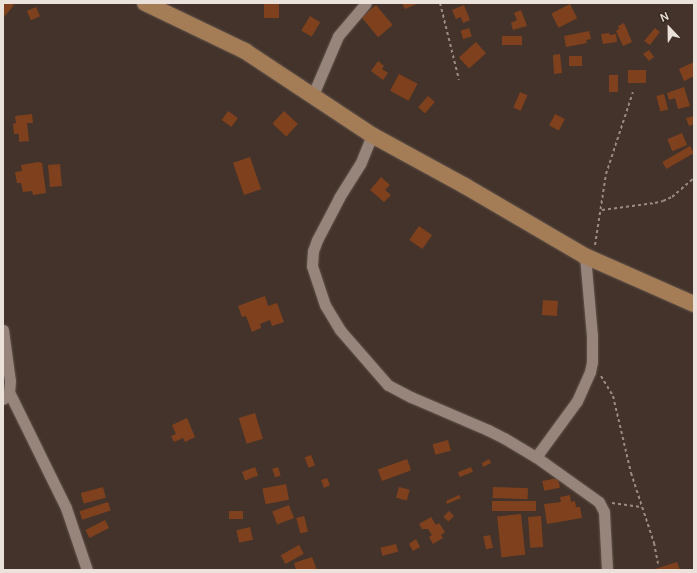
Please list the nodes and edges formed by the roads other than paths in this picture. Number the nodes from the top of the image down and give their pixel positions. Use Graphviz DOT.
graph roads {
  1 [pos="145,3"];
  2 [pos="366,3"];
  3 [pos="312,97"];
  4 [pos="372,135"];
  5 [pos="589,258"];
  6 [pos="694,304"];
  7 [pos="3,330"];
  8 [pos="6,395"];
  9 [pos="536,457"];
  10 [pos="87,570"];
  11 [pos="607,570"];
  1 -- 3 [label="street"];
  2 -- 3 [label="street"];
  3 -- 4 [label="street"];
  4 -- 5 [label="street"];
  4 -- 9 [label="street"];
  5 -- 6 [label="street"];
  5 -- 9 [label="street"];
  7 -- 8 [label="street"];
  8 -- 10 [label="street"];
  9 -- 11 [label="street"];
}
